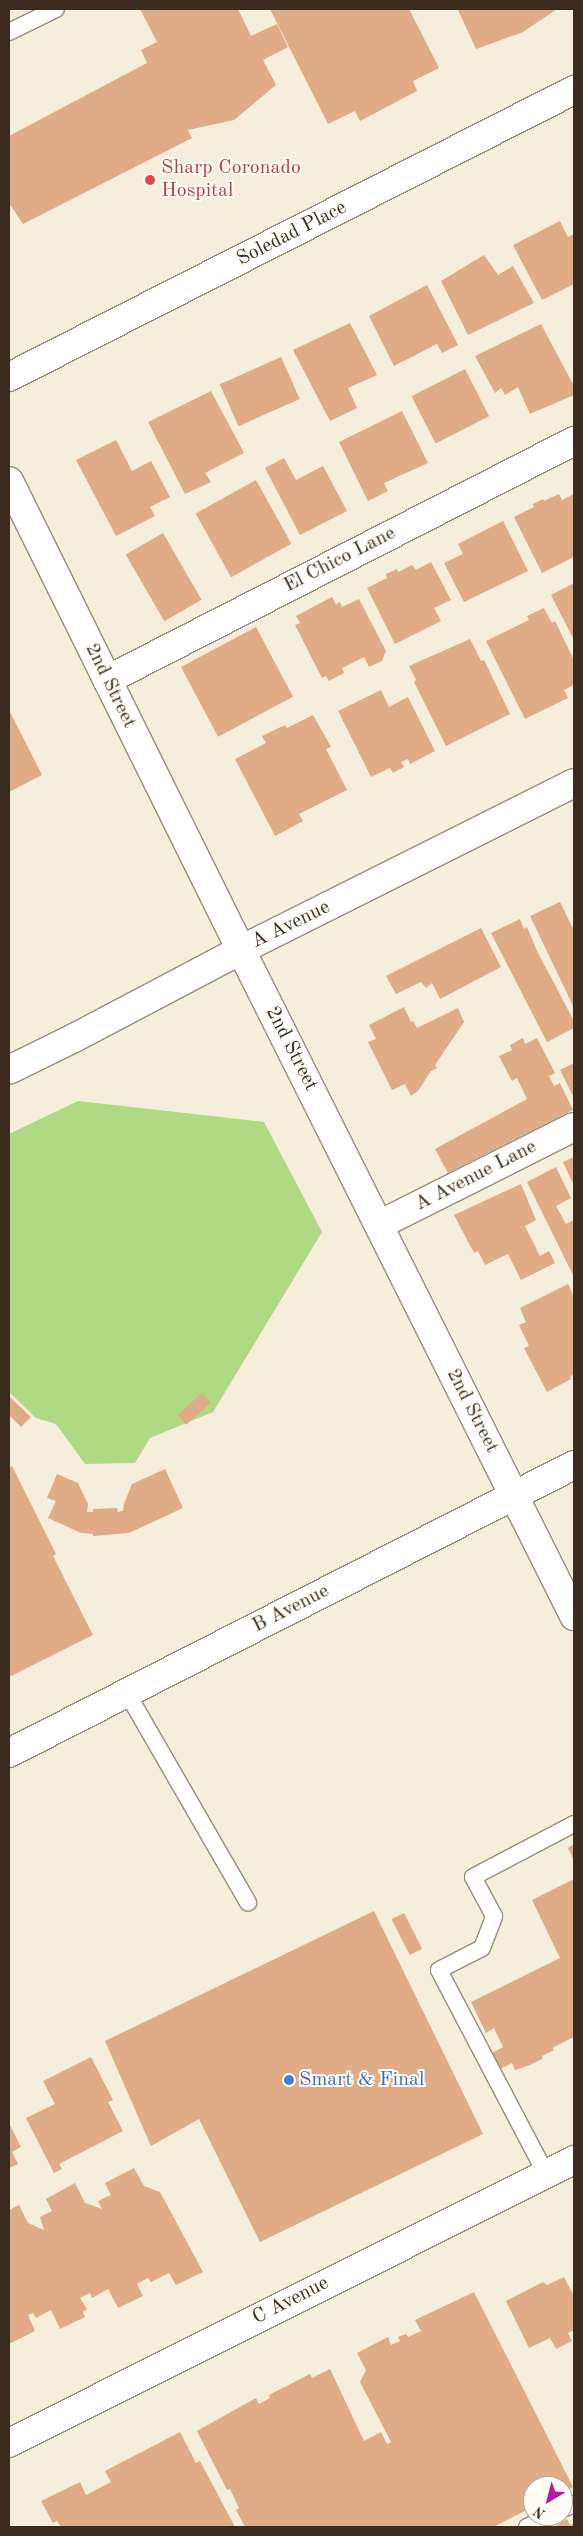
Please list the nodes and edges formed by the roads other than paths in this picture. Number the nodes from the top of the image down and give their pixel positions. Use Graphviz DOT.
graph roads {
  1 [pos="56,9"];
  2 [pos="9,32"];
  3 [pos="574,90"];
  4 [pos="9,377"];
  5 [pos="574,441"];
  6 [pos="9,481"];
  7 [pos="107,680"];
  8 [pos="574,783"];
  9 [pos="241,950"];
  10 [pos="9,1070"];
  11 [pos="574,1127"];
  12 [pos="379,1225"];
  13 [pos="574,1465"];
  14 [pos="514,1495"];
  15 [pos="574,1616"];
  16 [pos="127,1693"];
  17 [pos="9,1753"];
  18 [pos="574,1824"];
  19 [pos="248,1903"];
  20 [pos="574,2160"];
  21 [pos="546,2174"];
  22 [pos="9,2442"];
  1 -- 2 [label="lane"];
  3 -- 4 [label="street, Soledad Place"];
  5 -- 7 [label="street, El Chico Lane"];
  6 -- 7 [label="street, 2nd Street"];
  7 -- 9 [label="street, 2nd Street"];
  8 -- 9 [label="street, A Avenue"];
  9 -- 10 [label="street, A Avenue"];
  9 -- 12 [label="street, 2nd Street"];
  11 -- 12 [label="street, A Avenue Lane"];
  12 -- 14 [label="street, 2nd Street"];
  13 -- 14 [label="street, B Avenue"];
  14 -- 15 [label="street, 2nd Street"];
  14 -- 16 [label="street, B Avenue"];
  16 -- 17 [label="street, B Avenue"];
  16 -- 19 [label="lane"];
  18 -- 21 [label="lane"];
  20 -- 21 [label="street, C Avenue"];
  21 -- 22 [label="street, C Avenue"];
}
